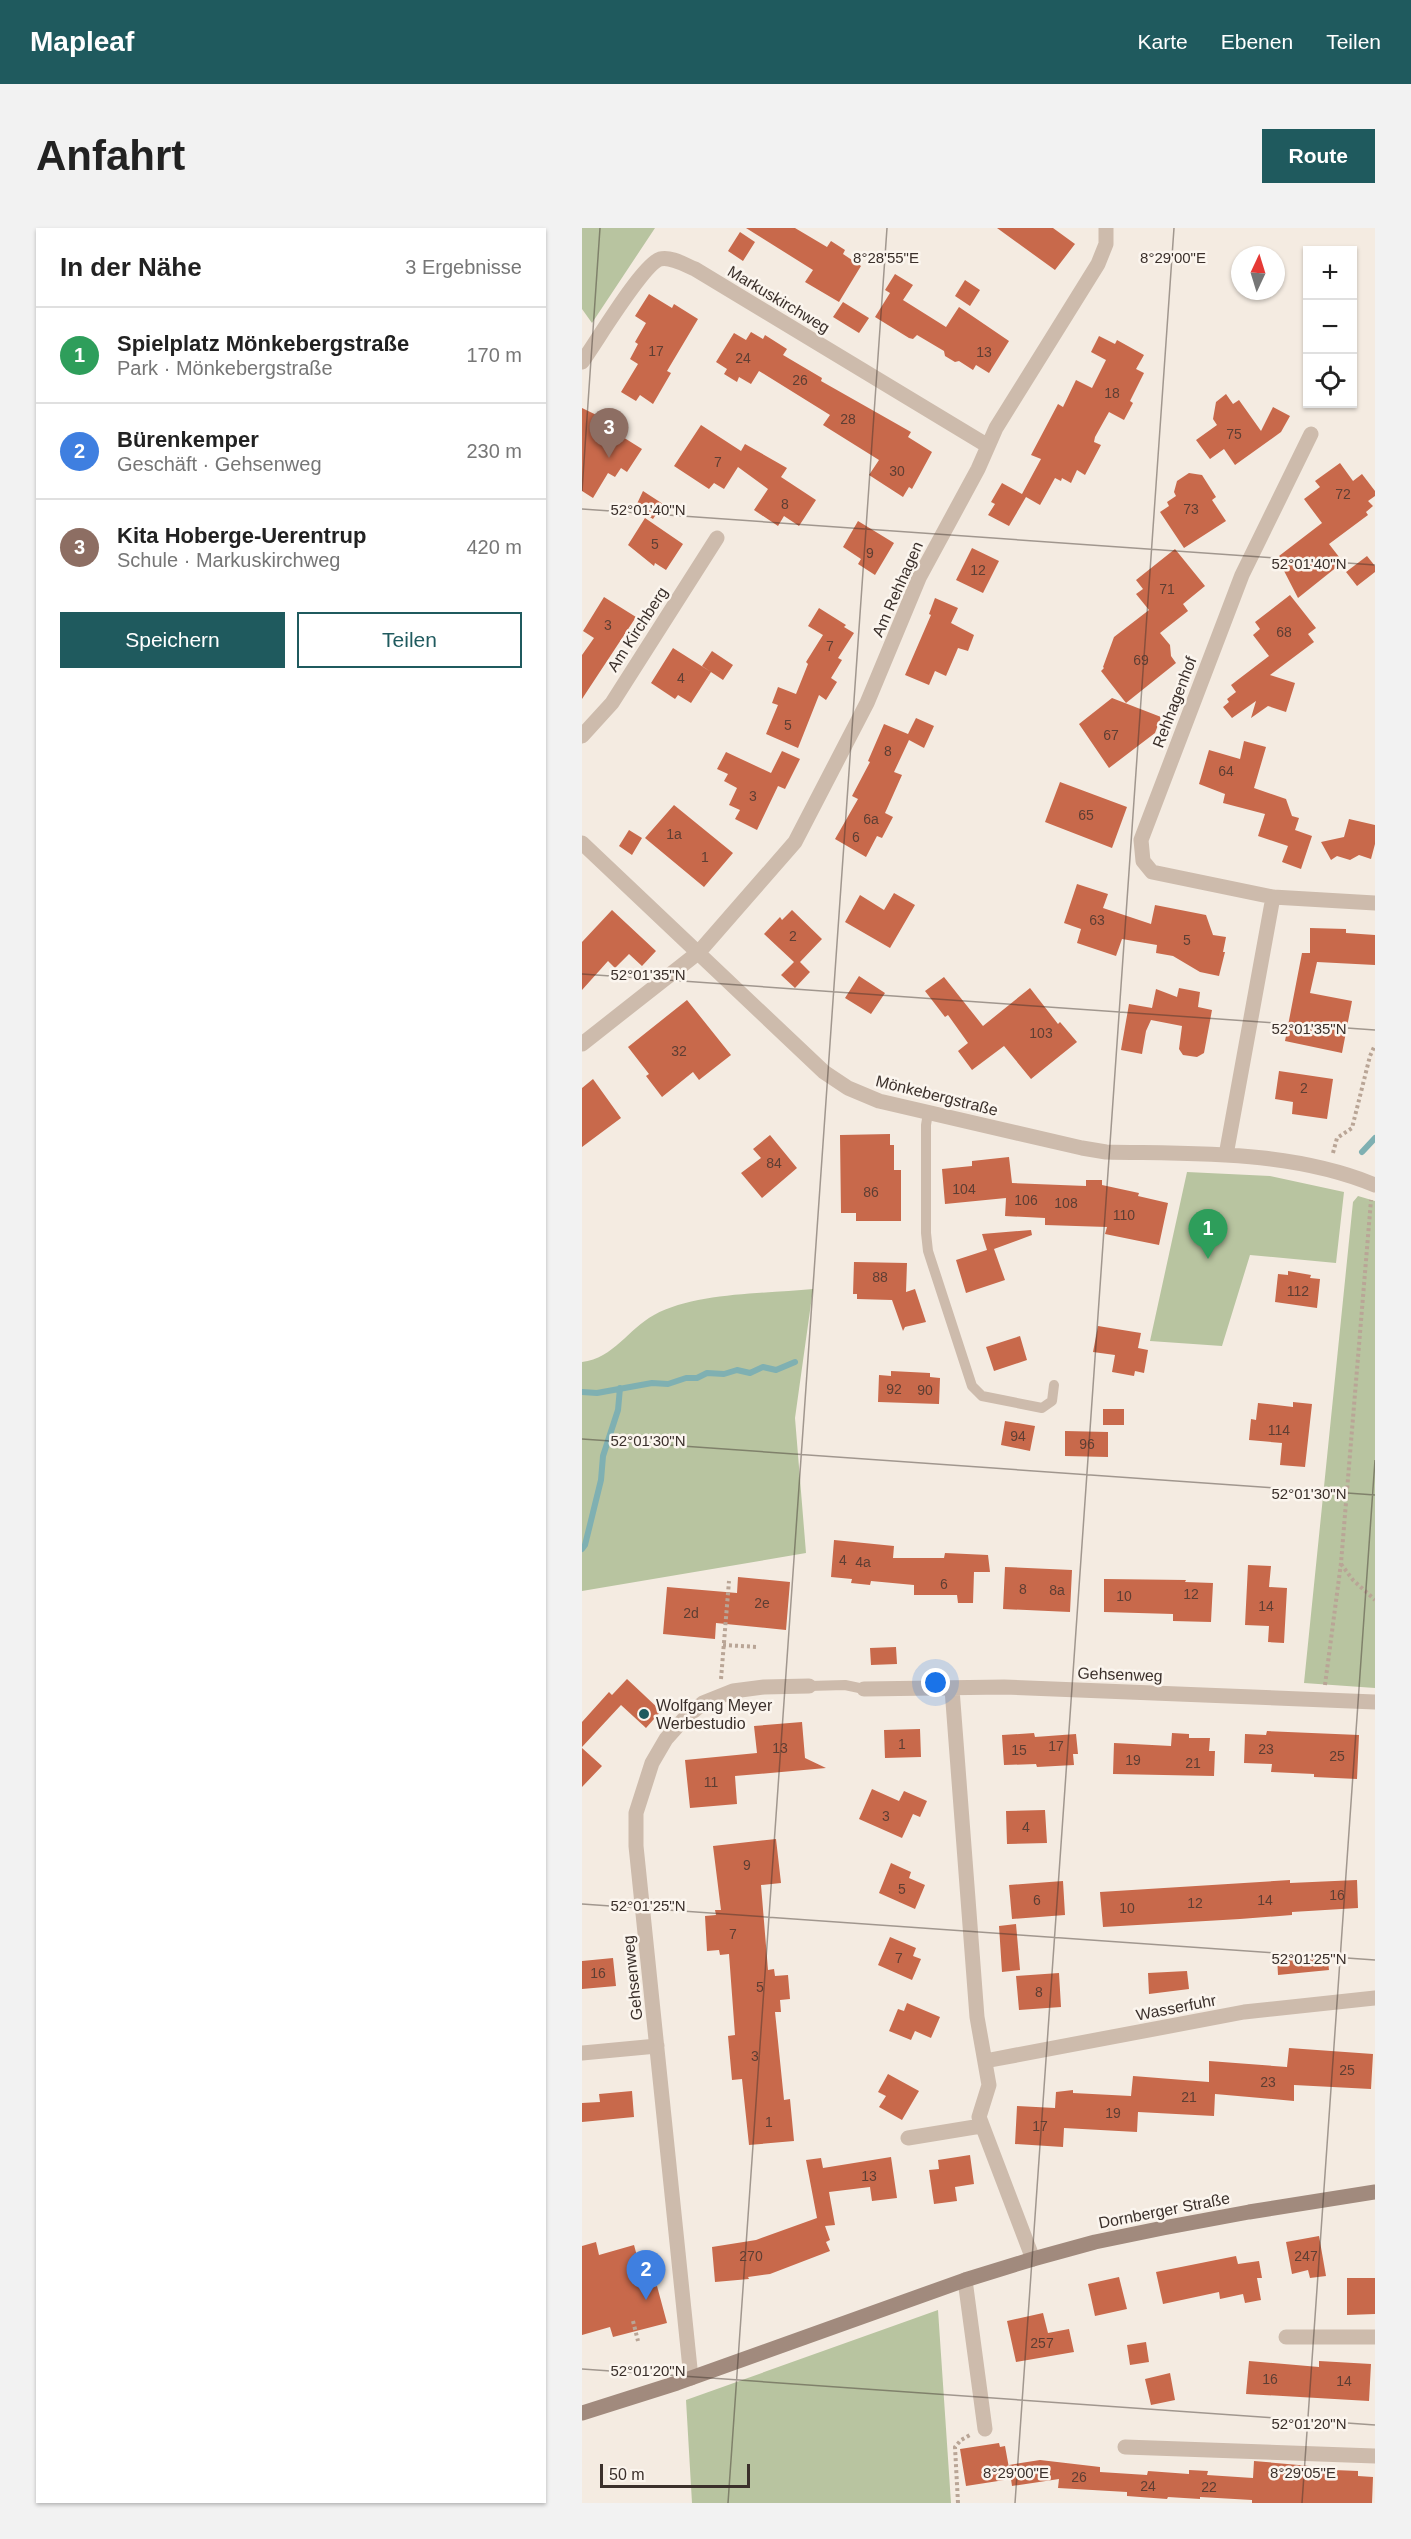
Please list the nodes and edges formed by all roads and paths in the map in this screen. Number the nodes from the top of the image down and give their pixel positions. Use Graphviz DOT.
graph roads {
  1 [pos="1106,228"];
  2 [pos="582,362"];
  3 [pos="1311,434"];
  4 [pos="988,446"];
  5 [pos="717,538"];
  6 [pos="582,735"];
  7 [pos="582,843"];
  8 [pos="1273,897"];
  9 [pos="1375,903"];
  10 [pos="699,952"];
  11 [pos="582,1044"];
  12 [pos="1375,1045"];
  13 [pos="928,1113"];
  14 [pos="1226,1155"];
  15 [pos="1328,1169"];
  16 [pos="1373,1184"];
  17 [pos="1054,1385"];
  18 [pos="1341,1563"];
  19 [pos="729,1581"];
  20 [pos="1375,1600"];
  21 [pos="723,1645"];
  22 [pos="758,1647"];
  23 [pos="809,1686"];
  24 [pos="864,1689"];
  25 [pos="952,1689"];
  26 [pos="719,1696"];
  27 [pos="1323,1701"];
  28 [pos="1375,1702"];
  29 [pos="1375,1998"];
  30 [pos="657,2046"];
  31 [pos="582,2053"];
  32 [pos="985,2061"];
  33 [pos="981,2126"];
  34 [pos="908,2138"];
  35 [pos="1375,2192"];
  36 [pos="1033,2259"];
  37 [pos="964,2280"];
  38 [pos="633,2321"];
  39 [pos="1286,2337"];
  40 [pos="1375,2337"];
  41 [pos="638,2341"];
  42 [pos="691,2378"];
  43 [pos="582,2413"];
  44 [pos="985,2428"];
  45 [pos="1125,2447"];
  46 [pos="1375,2456"];
  47 [pos="958,2503"];
  1 -- 4 [label="street, Am Rehhagen"];
  2 -- 4 [label="street, Markuskirchweg"];
  3 -- 8 [label="street, Rehhagenhof"];
  4 -- 10 [label="street, Am Rehhagen"];
  5 -- 6 [label="street, Am Kirchberg"];
  7 -- 10 [label="street, Mönkebergstraße"];
  8 -- 9 [label="street, Rehhagenhof"];
  8 -- 14 [label="street"];
  10 -- 11 [label="street, Am Rehhagen"];
  10 -- 13 [label="street, Mönkebergstraße"];
  12 -- 15 [label="path"];
  13 -- 14 [label="street, Mönkebergstraße"];
  13 -- 17 [label="lane"];
  14 -- 15 [label="street, Mönkebergstraße"];
  15 -- 16 [label="street, Mönkebergstraße"];
  16 -- 18 [label="path"];
  18 -- 20 [label="path"];
  18 -- 27 [label="path"];
  19 -- 21 [label="path"];
  21 -- 22 [label="path"];
  21 -- 26 [label="path"];
  23 -- 24 [label="lane"];
  23 -- 26 [label="street, Gehsenweg"];
  24 -- 25 [label="street, Gehsenweg"];
  25 -- 27 [label="street, Gehsenweg"];
  25 -- 32 [label="street"];
  26 -- 30 [label="street, Gehsenweg"];
  27 -- 28 [label="street, Gehsenweg"];
  29 -- 32 [label="street, Wasserfuhr"];
  30 -- 31 [label="street"];
  30 -- 42 [label="street, Gehsenweg"];
  32 -- 33 [label="street"];
  33 -- 34 [label="street"];
  33 -- 36 [label="street"];
  35 -- 36 [label="main road, Dornberger Straße"];
  36 -- 37 [label="main road, Dornberger Straße"];
  37 -- 42 [label="main road, Dornberger Straße"];
  37 -- 44 [label="street"];
  38 -- 41 [label="path"];
  39 -- 40 [label="street"];
  42 -- 43 [label="main road, Dornberger Straße"];
  44 -- 47 [label="path"];
  45 -- 46 [label="street"];
}
